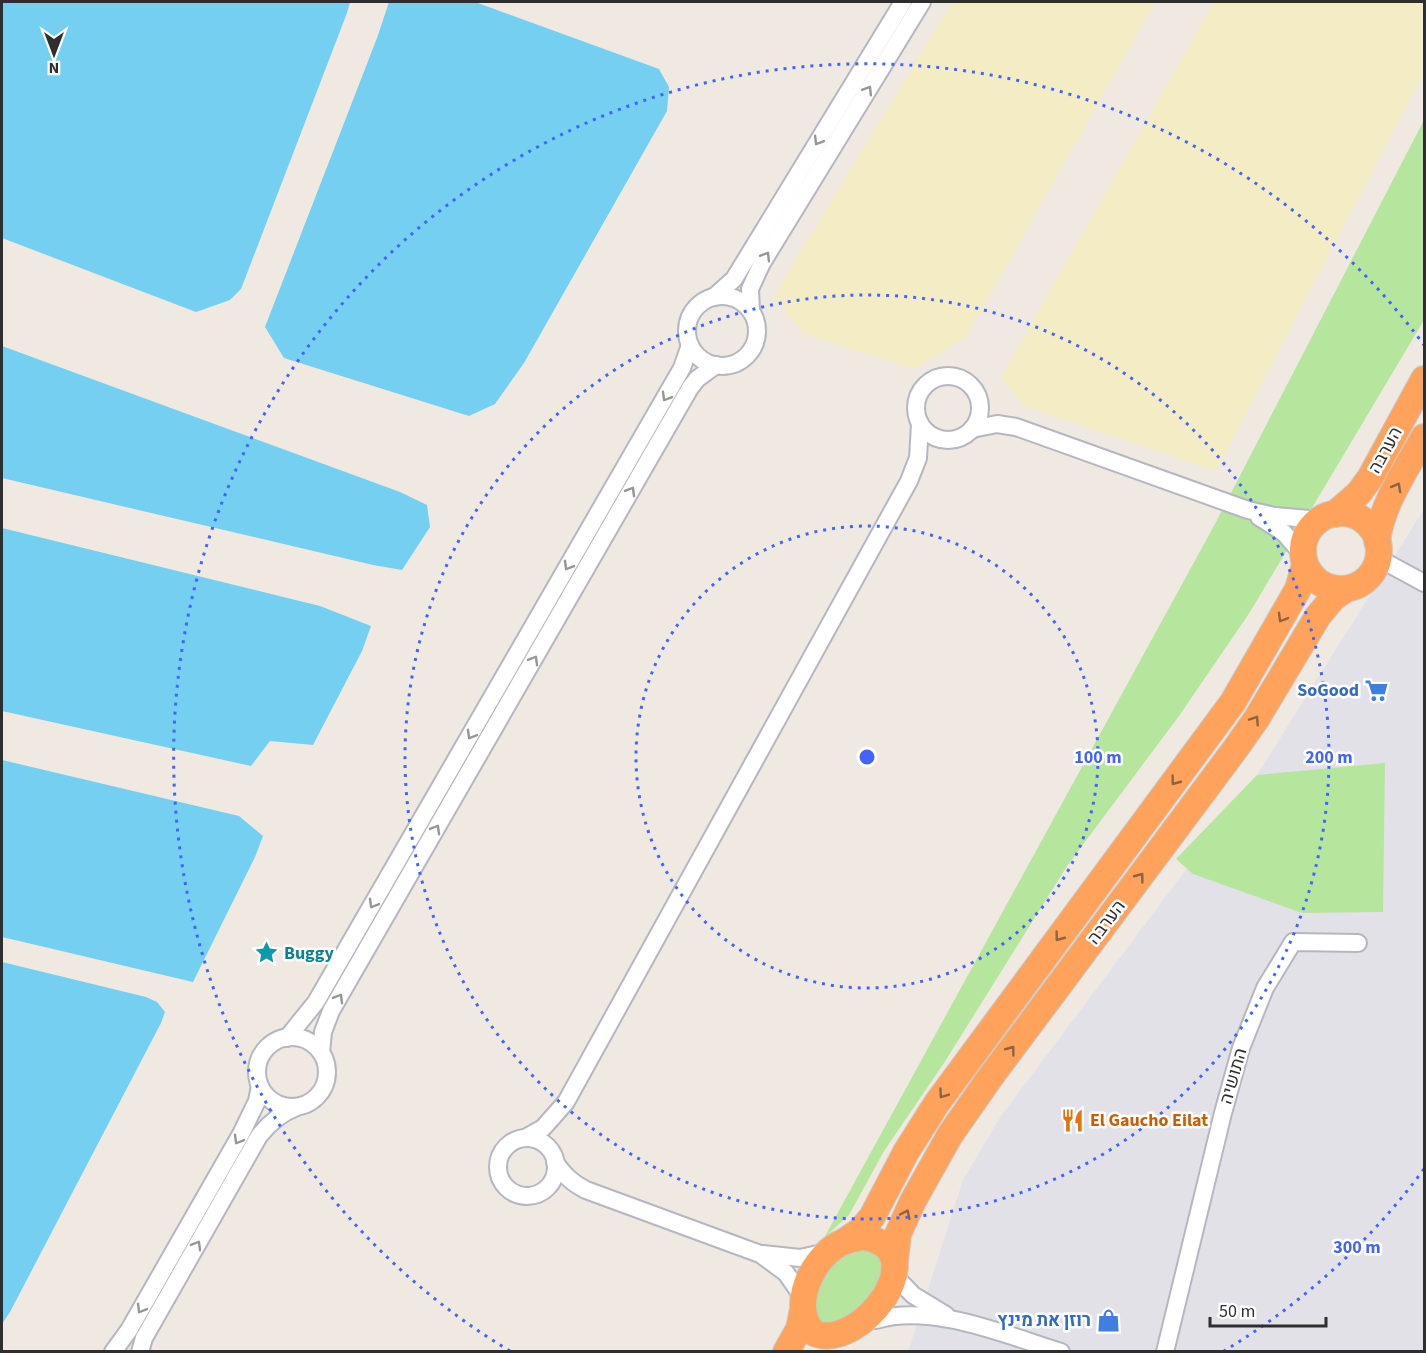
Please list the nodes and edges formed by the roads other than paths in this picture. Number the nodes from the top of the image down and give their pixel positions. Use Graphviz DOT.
graph roads {
  1 [pos="903,2"];
  2 [pos="922,2"];
  3 [pos="714,297"];
  4 [pos="751,311"];
  5 [pos="690,345"];
  6 [pos="716,365"];
  7 [pos="1425,379"];
  8 [pos="979,400"];
  9 [pos="920,424"];
  10 [pos="1017,427"];
  11 [pos="972,429"];
  12 [pos="1425,437"];
  13 [pos="952,440"];
  14 [pos="909,481"];
  15 [pos="1248,510"];
  16 [pos="1328,517"];
  17 [pos="1378,549"];
  18 [pos="1304,560"];
  19 [pos="1425,584"];
  20 [pos="1346,589"];
  21 [pos="1358,943"];
  22 [pos="287,1038"];
  23 [pos="321,1052"];
  24 [pos="260,1086"];
  25 [pos="566,1102"];
  26 [pos="297,1107"];
  27 [pos="525,1138"];
  28 [pos="554,1158"];
  29 [pos="546,1188"];
  30 [pos="586,1190"];
  31 [pos="837,1246"];
  32 [pos="760,1254"];
  33 [pos="894,1273"];
  34 [pos="804,1304"];
  35 [pos="876,1320"];
  36 [pos="954,1320"];
  37 [pos="834,1346"];
  38 [pos="113,1352"];
  39 [pos="140,1352"];
  40 [pos="786,1352"];
  41 [pos="1061,1352"];
  42 [pos="1165,1352"];
  1 -- 3 [label="street, one-way"];
  4 -- 2 [label="street, one-way"];
  3 -- 4 [label="street"];
  3 -- 5 [label="street"];
  4 -- 6 [label="street"];
  5 -- 6 [label="street"];
  5 -- 22 [label="street, one-way"];
  23 -- 6 [label="street, one-way"];
  7 -- 16 [label="highway, הערבה"];
  8 -- 9 [label="street"];
  8 -- 10 [label="street"];
  8 -- 11 [label="street"];
  9 -- 13 [label="street"];
  9 -- 14 [label="street"];
  10 -- 11 [label="street"];
  10 -- 15 [label="street"];
  11 -- 13 [label="street"];
  17 -- 12 [label="highway, הערבה, one-way"];
  13 -- 14 [label="street"];
  14 -- 25 [label="street"];
  15 -- 16 [label="street"];
  15 -- 18 [label="street"];
  16 -- 17 [label="highway"];
  16 -- 18 [label="highway"];
  17 -- 19 [label="street"];
  17 -- 20 [label="highway"];
  18 -- 20 [label="highway"];
  18 -- 31 [label="highway, הערבה, one-way"];
  33 -- 20 [label="highway, הערבה, one-way"];
  21 -- 42 [label="street, התושיה"];
  22 -- 23 [label="street"];
  22 -- 24 [label="street"];
  23 -- 26 [label="street"];
  24 -- 26 [label="street"];
  24 -- 38 [label="street, one-way"];
  25 -- 27 [label="street"];
  25 -- 28 [label="street"];
  39 -- 26 [label="street, one-way"];
  27 -- 28 [label="street"];
  27 -- 29 [label="street"];
  28 -- 29 [label="street"];
  28 -- 30 [label="street"];
  29 -- 30 [label="street"];
  30 -- 32 [label="street"];
  31 -- 32 [label="street"];
  31 -- 33 [label="highway"];
  31 -- 34 [label="highway"];
  32 -- 34 [label="street"];
  33 -- 35 [label="highway"];
  33 -- 36 [label="street"];
  34 -- 37 [label="highway"];
  34 -- 40 [label="highway"];
  35 -- 36 [label="street"];
  35 -- 37 [label="highway"];
  36 -- 41 [label="street"];
}
